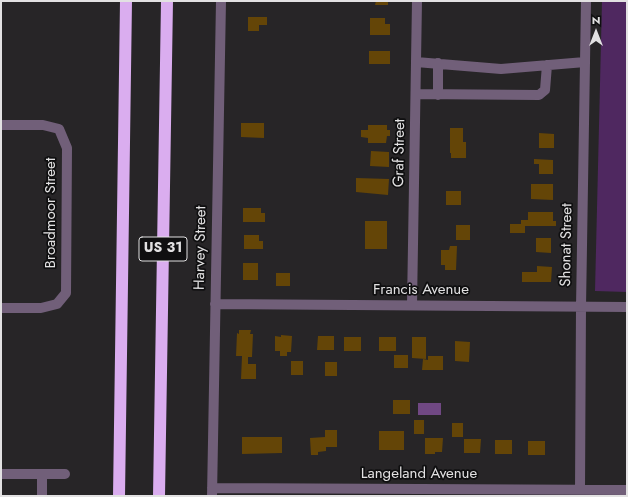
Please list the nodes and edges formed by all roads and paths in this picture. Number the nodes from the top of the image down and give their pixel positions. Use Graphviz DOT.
graph roads {
  1 [pos="126,1"];
  2 [pos="167,1"];
  3 [pos="221,1"];
  4 [pos="417,1"];
  5 [pos="586,1"];
  6 [pos="416,62"];
  7 [pos="585,62"];
  8 [pos="438,63"];
  9 [pos="547,65"];
  10 [pos="416,94"];
  11 [pos="438,95"];
  12 [pos="1,125"];
  13 [pos="215,304"];
  14 [pos="412,305"];
  15 [pos="581,307"];
  16 [pos="627,307"];
  17 [pos="1,308"];
  18 [pos="1,474"];
  19 [pos="42,474"];
  20 [pos="65,474"];
  21 [pos="580,490"];
  22 [pos="627,490"];
  23 [pos="212,492"];
  24 [pos="42,496"];
  25 [pos="119,496"];
  26 [pos="159,496"];
  1 -- 25 [label="highway, US 31"];
  2 -- 26 [label="highway, US 31"];
  3 -- 13 [label="street, Harvey Street"];
  4 -- 6 [label="street, Graf Street"];
  5 -- 7 [label="street, Shonat Street"];
  6 -- 8 [label="street"];
  6 -- 10 [label="street, Graf Street"];
  7 -- 9 [label="street"];
  7 -- 15 [label="street, Shonat Street"];
  8 -- 9 [label="street"];
  8 -- 11 [label="street"];
  9 -- 11 [label="street"];
  10 -- 11 [label="street"];
  10 -- 14 [label="street, Graf Street"];
  12 -- 17 [label="street, Broadmoor Street"];
  13 -- 14 [label="street, Francis Avenue"];
  13 -- 23 [label="street, Harvey Street"];
  14 -- 15 [label="street, Francis Avenue"];
  15 -- 16 [label="street, Francis Avenue"];
  15 -- 21 [label="street, Shonat Street"];
  18 -- 19 [label="street"];
  19 -- 20 [label="street"];
  19 -- 24 [label="street"];
  21 -- 22 [label="street, Langeland Avenue"];
  21 -- 23 [label="street, Langeland Avenue"];
}
